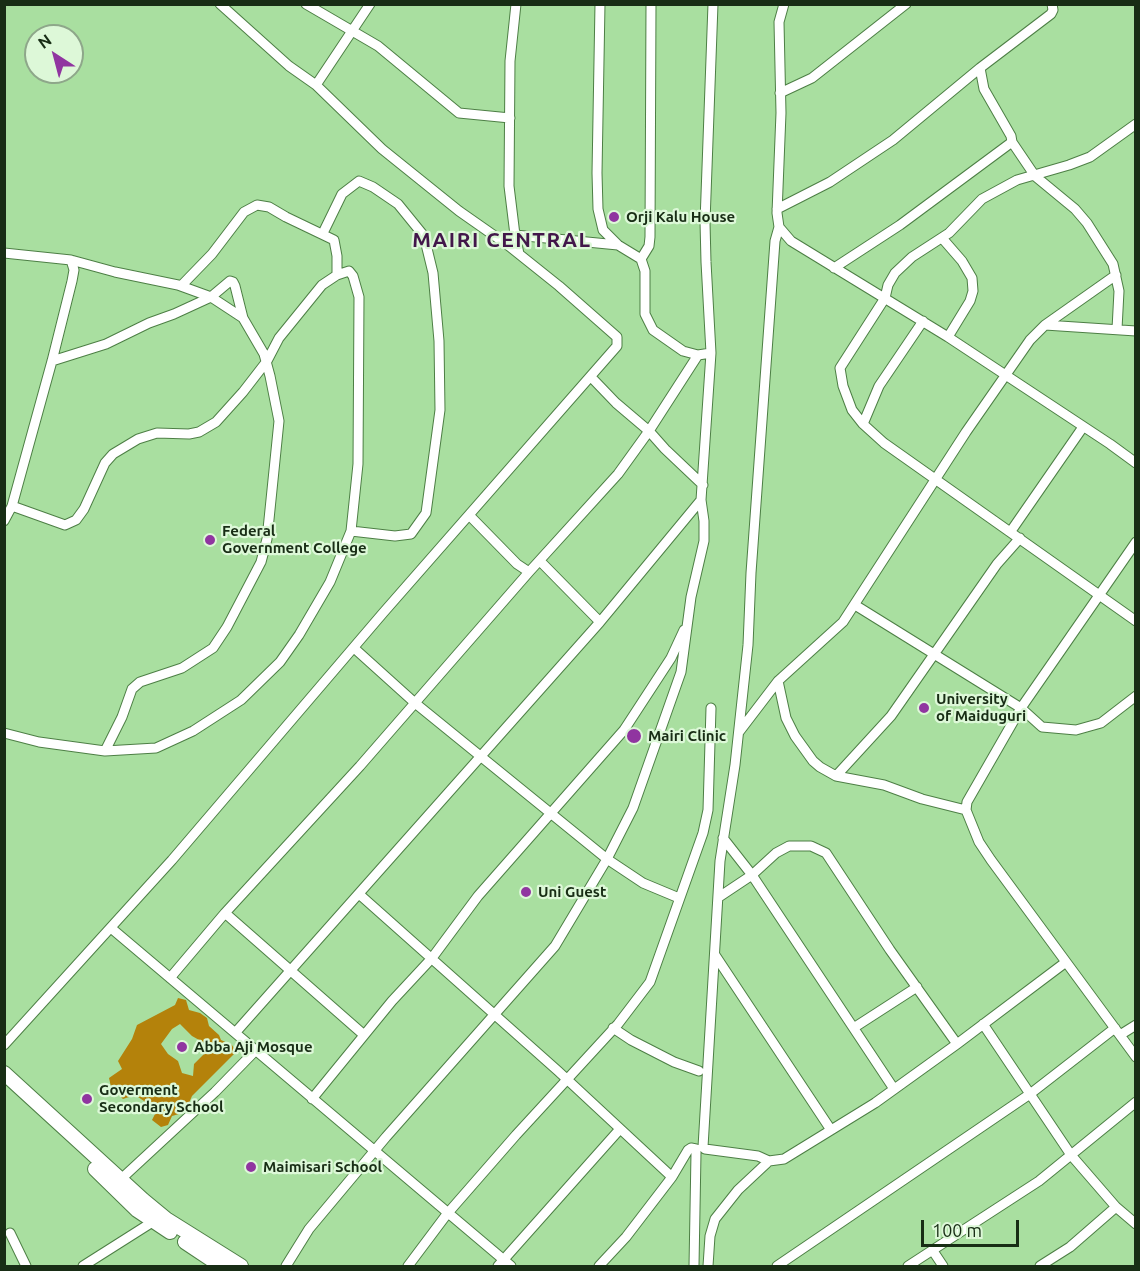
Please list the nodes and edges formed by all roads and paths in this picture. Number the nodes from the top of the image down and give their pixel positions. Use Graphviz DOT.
graph roads {
  1 [pos="220,4"];
  2 [pos="306,4"];
  3 [pos="370,4"];
  4 [pos="516,4"];
  5 [pos="600,4"];
  6 [pos="651,4"];
  7 [pos="712,4"];
  8 [pos="784,4"];
  9 [pos="906,4"];
  10 [pos="1052,4"];
  11 [pos="353,30"];
  12 [pos="980,68"];
  13 [pos="316,85"];
  14 [pos="780,93"];
  15 [pos="510,118"];
  16 [pos="1136,124"];
  17 [pos="1012,142"];
  18 [pos="1035,176"];
  19 [pos="777,209"];
  20 [pos="779,227"];
  21 [pos="323,233"];
  22 [pos="515,235"];
  23 [pos="942,238"];
  24 [pos="618,245"];
  25 [pos="5,252"];
  26 [pos="519,254"];
  27 [pos="641,259"];
  28 [pos="71,260"];
  29 [pos="834,268"];
  30 [pos="337,275"];
  31 [pos="1116,275"];
  32 [pos="180,286"];
  33 [pos="211,297"];
  34 [pos="885,298"];
  35 [pos="243,318"];
  36 [pos="923,321"];
  37 [pos="1046,325"];
  38 [pos="1117,330"];
  39 [pos="1136,331"];
  40 [pos="948,337"];
  41 [pos="711,353"];
  42 [pos="698,355"];
  43 [pos="52,361"];
  44 [pos="267,361"];
  45 [pos="1005,375"];
  46 [pos="591,377"];
  47 [pos="863,424"];
  48 [pos="1083,427"];
  49 [pos="649,431"];
  50 [pos="1136,463"];
  51 [pos="935,480"];
  52 [pos="703,485"];
  53 [pos="701,500"];
  54 [pos="12,506"];
  55 [pos="469,515"];
  56 [pos="4,521"];
  57 [pos="351,531"];
  58 [pos="1011,531"];
  59 [pos="1020,538"];
  60 [pos="1136,542"];
  61 [pos="540,561"];
  62 [pos="529,572"];
  63 [pos="1099,596"];
  64 [pos="855,605"];
  65 [pos="688,621"];
  66 [pos="1136,621"];
  67 [pos="600,622"];
  68 [pos="354,648"];
  69 [pos="934,656"];
  70 [pos="778,681"];
  71 [pos="1136,696"];
  72 [pos="415,703"];
  73 [pos="711,708"];
  74 [pos="1021,708"];
  75 [pos="4,733"];
  76 [pos="738,734"];
  77 [pos="105,751"];
  78 [pos="481,756"];
  79 [pos="836,776"];
  80 [pos="966,810"];
  81 [pos="549,814"];
  82 [pos="723,838"];
  83 [pos="607,859"];
  84 [pos="752,875"];
  85 [pos="359,894"];
  86 [pos="719,897"];
  87 [pos="679,898"];
  88 [pos="225,913"];
  89 [pos="111,928"];
  90 [pos="715,955"];
  91 [pos="432,958"];
  92 [pos="1066,962"];
  93 [pos="288,970"];
  94 [pos="170,978"];
  95 [pos="917,987"];
  96 [pos="494,1015"];
  97 [pos="984,1024"];
  98 [pos="1136,1025"];
  99 [pos="855,1027"];
  100 [pos="614,1028"];
  101 [pos="1117,1032"];
  102 [pos="235,1033"];
  103 [pos="364,1035"];
  104 [pos="957,1044"];
  105 [pos="4,1045"];
  106 [pos="255,1051"];
  107 [pos="1136,1057"];
  108 [pos="699,1071"];
  109 [pos="4,1072"];
  110 [pos="567,1080"];
  111 [pos="4,1083"];
  112 [pos="894,1089"];
  113 [pos="1030,1094"];
  114 [pos="312,1099"];
  115 [pos="1136,1102"];
  116 [pos="620,1129"];
  117 [pos="831,1130"];
  118 [pos="374,1152"];
  119 [pos="1071,1155"];
  120 [pos="769,1161"];
  121 [pos="103,1169"];
  122 [pos="672,1177"];
  123 [pos="120,1180"];
  124 [pos="1116,1207"];
  125 [pos="447,1214"];
  126 [pos="154,1221"];
  127 [pos="1136,1224"];
  128 [pos="10,1233"];
  129 [pos="933,1251"];
  130 [pos="504,1264"];
  131 [pos="26,1266"];
  132 [pos="83,1266"];
  133 [pos="221,1266"];
  134 [pos="241,1266"];
  135 [pos="285,1266"];
  136 [pos="408,1266"];
  137 [pos="599,1266"];
  138 [pos="694,1266"];
  139 [pos="708,1266"];
  140 [pos="777,1266"];
  141 [pos="908,1266"];
  142 [pos="943,1266"];
  143 [pos="1040,1266"];
  1 -- 13 [label="street"];
  2 -- 11 [label="street"];
  3 -- 11 [label="street"];
  4 -- 15 [label="street"];
  5 -- 24 [label="street"];
  6 -- 27 [label="street"];
  7 -- 41 [label="street"];
  8 -- 14 [label="street"];
  9 -- 14 [label="street"];
  10 -- 12 [label="street"];
  11 -- 13 [label="street"];
  11 -- 15 [label="street"];
  12 -- 17 [label="street"];
  12 -- 19 [label="street"];
  13 -- 26 [label="street"];
  14 -- 19 [label="street"];
  15 -- 22 [label="street"];
  16 -- 18 [label="street"];
  17 -- 18 [label="street"];
  17 -- 29 [label="street"];
  18 -- 23 [label="street"];
  18 -- 31 [label="street"];
  19 -- 20 [label="street"];
  20 -- 29 [label="street"];
  20 -- 76 [label="street"];
  21 -- 30 [label="street"];
  21 -- 32 [label="street"];
  21 -- 57 [label="street"];
  22 -- 24 [label="street"];
  22 -- 26 [label="street"];
  23 -- 34 [label="street"];
  23 -- 40 [label="street"];
  24 -- 27 [label="street"];
  25 -- 28 [label="street"];
  26 -- 46 [label="street"];
  27 -- 42 [label="street"];
  28 -- 32 [label="street"];
  28 -- 43 [label="street"];
  29 -- 34 [label="street"];
  30 -- 44 [label="street"];
  30 -- 57 [label="street"];
  31 -- 37 [label="street"];
  31 -- 38 [label="street"];
  32 -- 33 [label="street"];
  33 -- 35 [label="street"];
  33 -- 35 [label="street"];
  33 -- 43 [label="street"];
  34 -- 36 [label="street"];
  34 -- 47 [label="street"];
  35 -- 44 [label="street"];
  36 -- 40 [label="street"];
  36 -- 47 [label="street"];
  37 -- 38 [label="street"];
  37 -- 45 [label="street"];
  38 -- 39 [label="street"];
  40 -- 45 [label="street"];
  41 -- 42 [label="street"];
  41 -- 52 [label="street"];
  42 -- 49 [label="street"];
  43 -- 54 [label="street"];
  44 -- 54 [label="street"];
  44 -- 77 [label="street"];
  45 -- 48 [label="street"];
  45 -- 51 [label="street"];
  46 -- 49 [label="street"];
  46 -- 55 [label="street"];
  47 -- 51 [label="street"];
  48 -- 50 [label="street"];
  48 -- 58 [label="street"];
  49 -- 52 [label="street"];
  49 -- 61 [label="street"];
  51 -- 58 [label="street"];
  51 -- 64 [label="street"];
  52 -- 53 [label="street"];
  53 -- 65 [label="street"];
  53 -- 67 [label="street"];
  54 -- 56 [label="street"];
  55 -- 62 [label="street"];
  55 -- 68 [label="street"];
  57 -- 77 [label="street"];
  58 -- 59 [label="street"];
  59 -- 63 [label="street"];
  59 -- 69 [label="street"];
  60 -- 63 [label="street"];
  61 -- 62 [label="street"];
  61 -- 67 [label="street"];
  62 -- 72 [label="street"];
  63 -- 66 [label="street"];
  63 -- 74 [label="street"];
  64 -- 69 [label="street"];
  64 -- 70 [label="street"];
  65 -- 81 [label="street"];
  65 -- 83 [label="street"];
  67 -- 78 [label="street"];
  68 -- 72 [label="street"];
  68 -- 89 [label="street"];
  69 -- 74 [label="street"];
  69 -- 79 [label="street"];
  70 -- 76 [label="street"];
  70 -- 79 [label="street"];
  71 -- 74 [label="street"];
  72 -- 78 [label="street"];
  72 -- 88 [label="street"];
  73 -- 87 [label="street"];
  74 -- 80 [label="street"];
  75 -- 77 [label="street"];
  76 -- 82 [label="street"];
  78 -- 81 [label="street"];
  78 -- 85 [label="street"];
  79 -- 80 [label="street"];
  80 -- 92 [label="street"];
  81 -- 83 [label="street"];
  81 -- 91 [label="street"];
  82 -- 84 [label="street"];
  82 -- 86 [label="street"];
  83 -- 87 [label="street"];
  83 -- 96 [label="street"];
  84 -- 86 [label="street"];
  84 -- 95 [label="street"];
  84 -- 99 [label="street"];
  85 -- 91 [label="street"];
  85 -- 93 [label="street"];
  86 -- 90 [label="street"];
  87 -- 100 [label="street"];
  88 -- 93 [label="street"];
  88 -- 94 [label="street"];
  89 -- 94 [label="street"];
  89 -- 105 [label="street"];
  90 -- 117 [label="street"];
  90 -- 120 [label="street"];
  91 -- 96 [label="street"];
  91 -- 103 [label="street"];
  92 -- 97 [label="street"];
  92 -- 101 [label="street"];
  93 -- 102 [label="street"];
  93 -- 103 [label="street"];
  94 -- 102 [label="street"];
  95 -- 99 [label="street"];
  95 -- 104 [label="street"];
  96 -- 110 [label="street"];
  96 -- 118 [label="street"];
  97 -- 104 [label="street"];
  97 -- 113 [label="street"];
  98 -- 101 [label="street"];
  99 -- 112 [label="street"];
  100 -- 108 [label="street"];
  100 -- 110 [label="street"];
  101 -- 107 [label="street"];
  101 -- 113 [label="street"];
  102 -- 106 [label="street"];
  103 -- 114 [label="street"];
  104 -- 112 [label="street"];
  106 -- 114 [label="street"];
  106 -- 123 [label="street"];
  109 -- 121 [label="highway"];
  110 -- 116 [label="street"];
  110 -- 125 [label="street"];
  111 -- 121 [label="highway"];
  112 -- 117 [label="street"];
  113 -- 119 [label="street"];
  113 -- 140 [label="street"];
  114 -- 118 [label="street"];
  115 -- 119 [label="street"];
  116 -- 122 [label="street"];
  116 -- 130 [label="street"];
  117 -- 120 [label="street"];
  118 -- 125 [label="street"];
  118 -- 135 [label="street"];
  119 -- 124 [label="street"];
  119 -- 129 [label="street"];
  120 -- 139 [label="street"];
  121 -- 123 [label="highway"];
  121 -- 126 [label="highway"];
  122 -- 137 [label="street"];
  122 -- 138 [label="street"];
  123 -- 134 [label="highway"];
  124 -- 127 [label="street"];
  124 -- 143 [label="street"];
  125 -- 130 [label="street"];
  125 -- 136 [label="street"];
  126 -- 132 [label="street"];
  126 -- 133 [label="highway"];
  128 -- 131 [label="street"];
  129 -- 141 [label="street"];
  129 -- 142 [label="street"];
}
